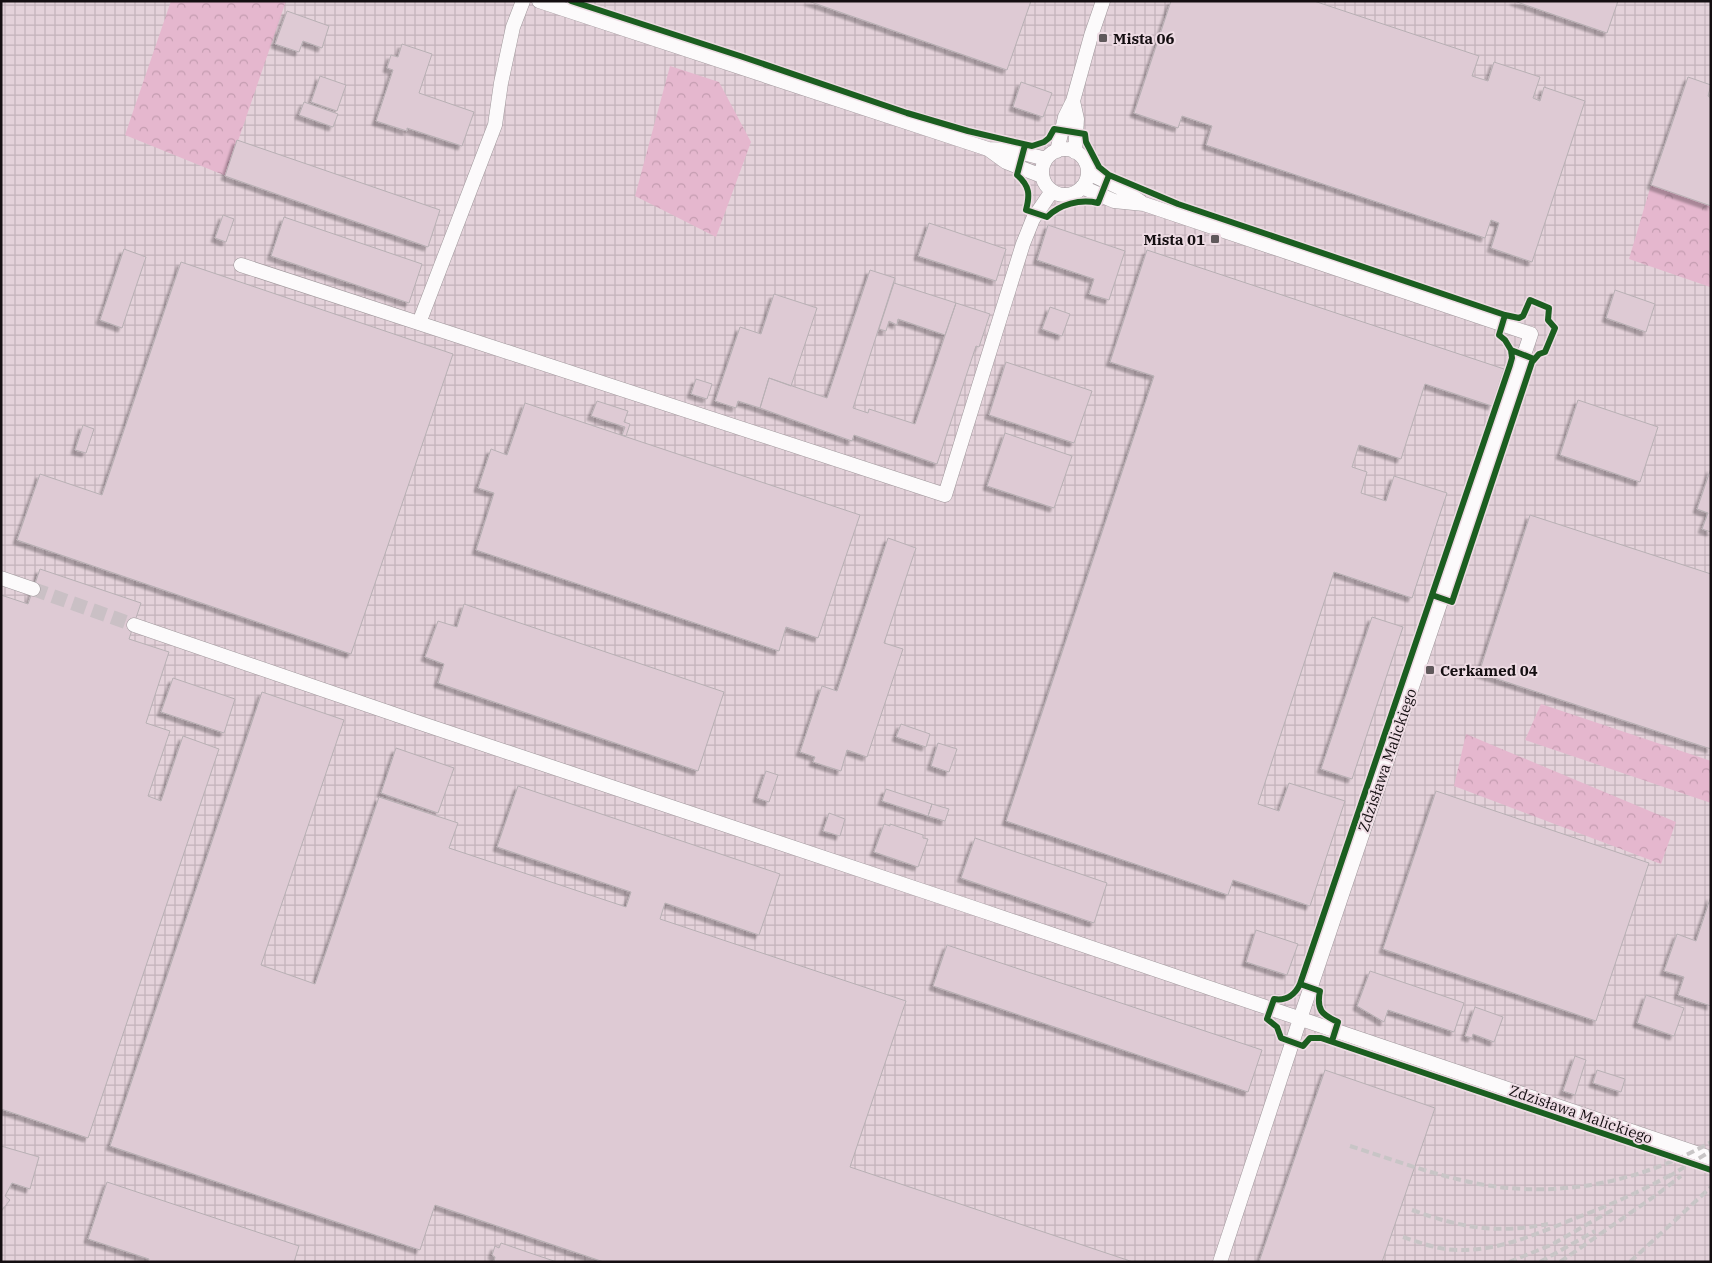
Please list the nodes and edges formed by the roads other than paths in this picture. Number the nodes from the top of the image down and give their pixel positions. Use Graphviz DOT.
graph roads {
  1 [pos="523,1"];
  2 [pos="540,1"];
  3 [pos="1103,1"];
  4 [pos="1073,101"];
  5 [pos="988,149"];
  6 [pos="1075,152"];
  7 [pos="1052,155"];
  8 [pos="1088,173"];
  9 [pos="1042,176"];
  10 [pos="1082,187"];
  11 [pos="1052,191"];
  12 [pos="1144,204"];
  13 [pos="240,265"];
  14 [pos="419,323"];
  15 [pos="1,578"];
  16 [pos="33,589"];
  17 [pos="134,625"];
  18 [pos="1300,1019"];
  19 [pos="1711,1158"];
  20 [pos="1220,1262"];
  1 -- 14 [label="street"];
  2 -- 5 [label="street"];
  3 -- 4 [label="street"];
  4 -- 6 [label="street"];
  4 -- 7 [label="street"];
  5 -- 7 [label="street"];
  5 -- 9 [label="street"];
  6 -- 7 [label="street"];
  6 -- 8 [label="street"];
  7 -- 9 [label="street"];
  8 -- 10 [label="street"];
  8 -- 12 [label="street, Zdzisława Malickiego"];
  9 -- 11 [label="street"];
  10 -- 11 [label="street"];
  10 -- 12 [label="street, Zdzisława Malickiego"];
  11 -- 14 [label="street"];
  12 -- 18 [label="street, Zdzisława Malickiego"];
  13 -- 14 [label="street"];
  15 -- 16 [label="street"];
  17 -- 18 [label="street"];
  18 -- 19 [label="street, Zdzisława Malickiego"];
  18 -- 20 [label="street"];
}
